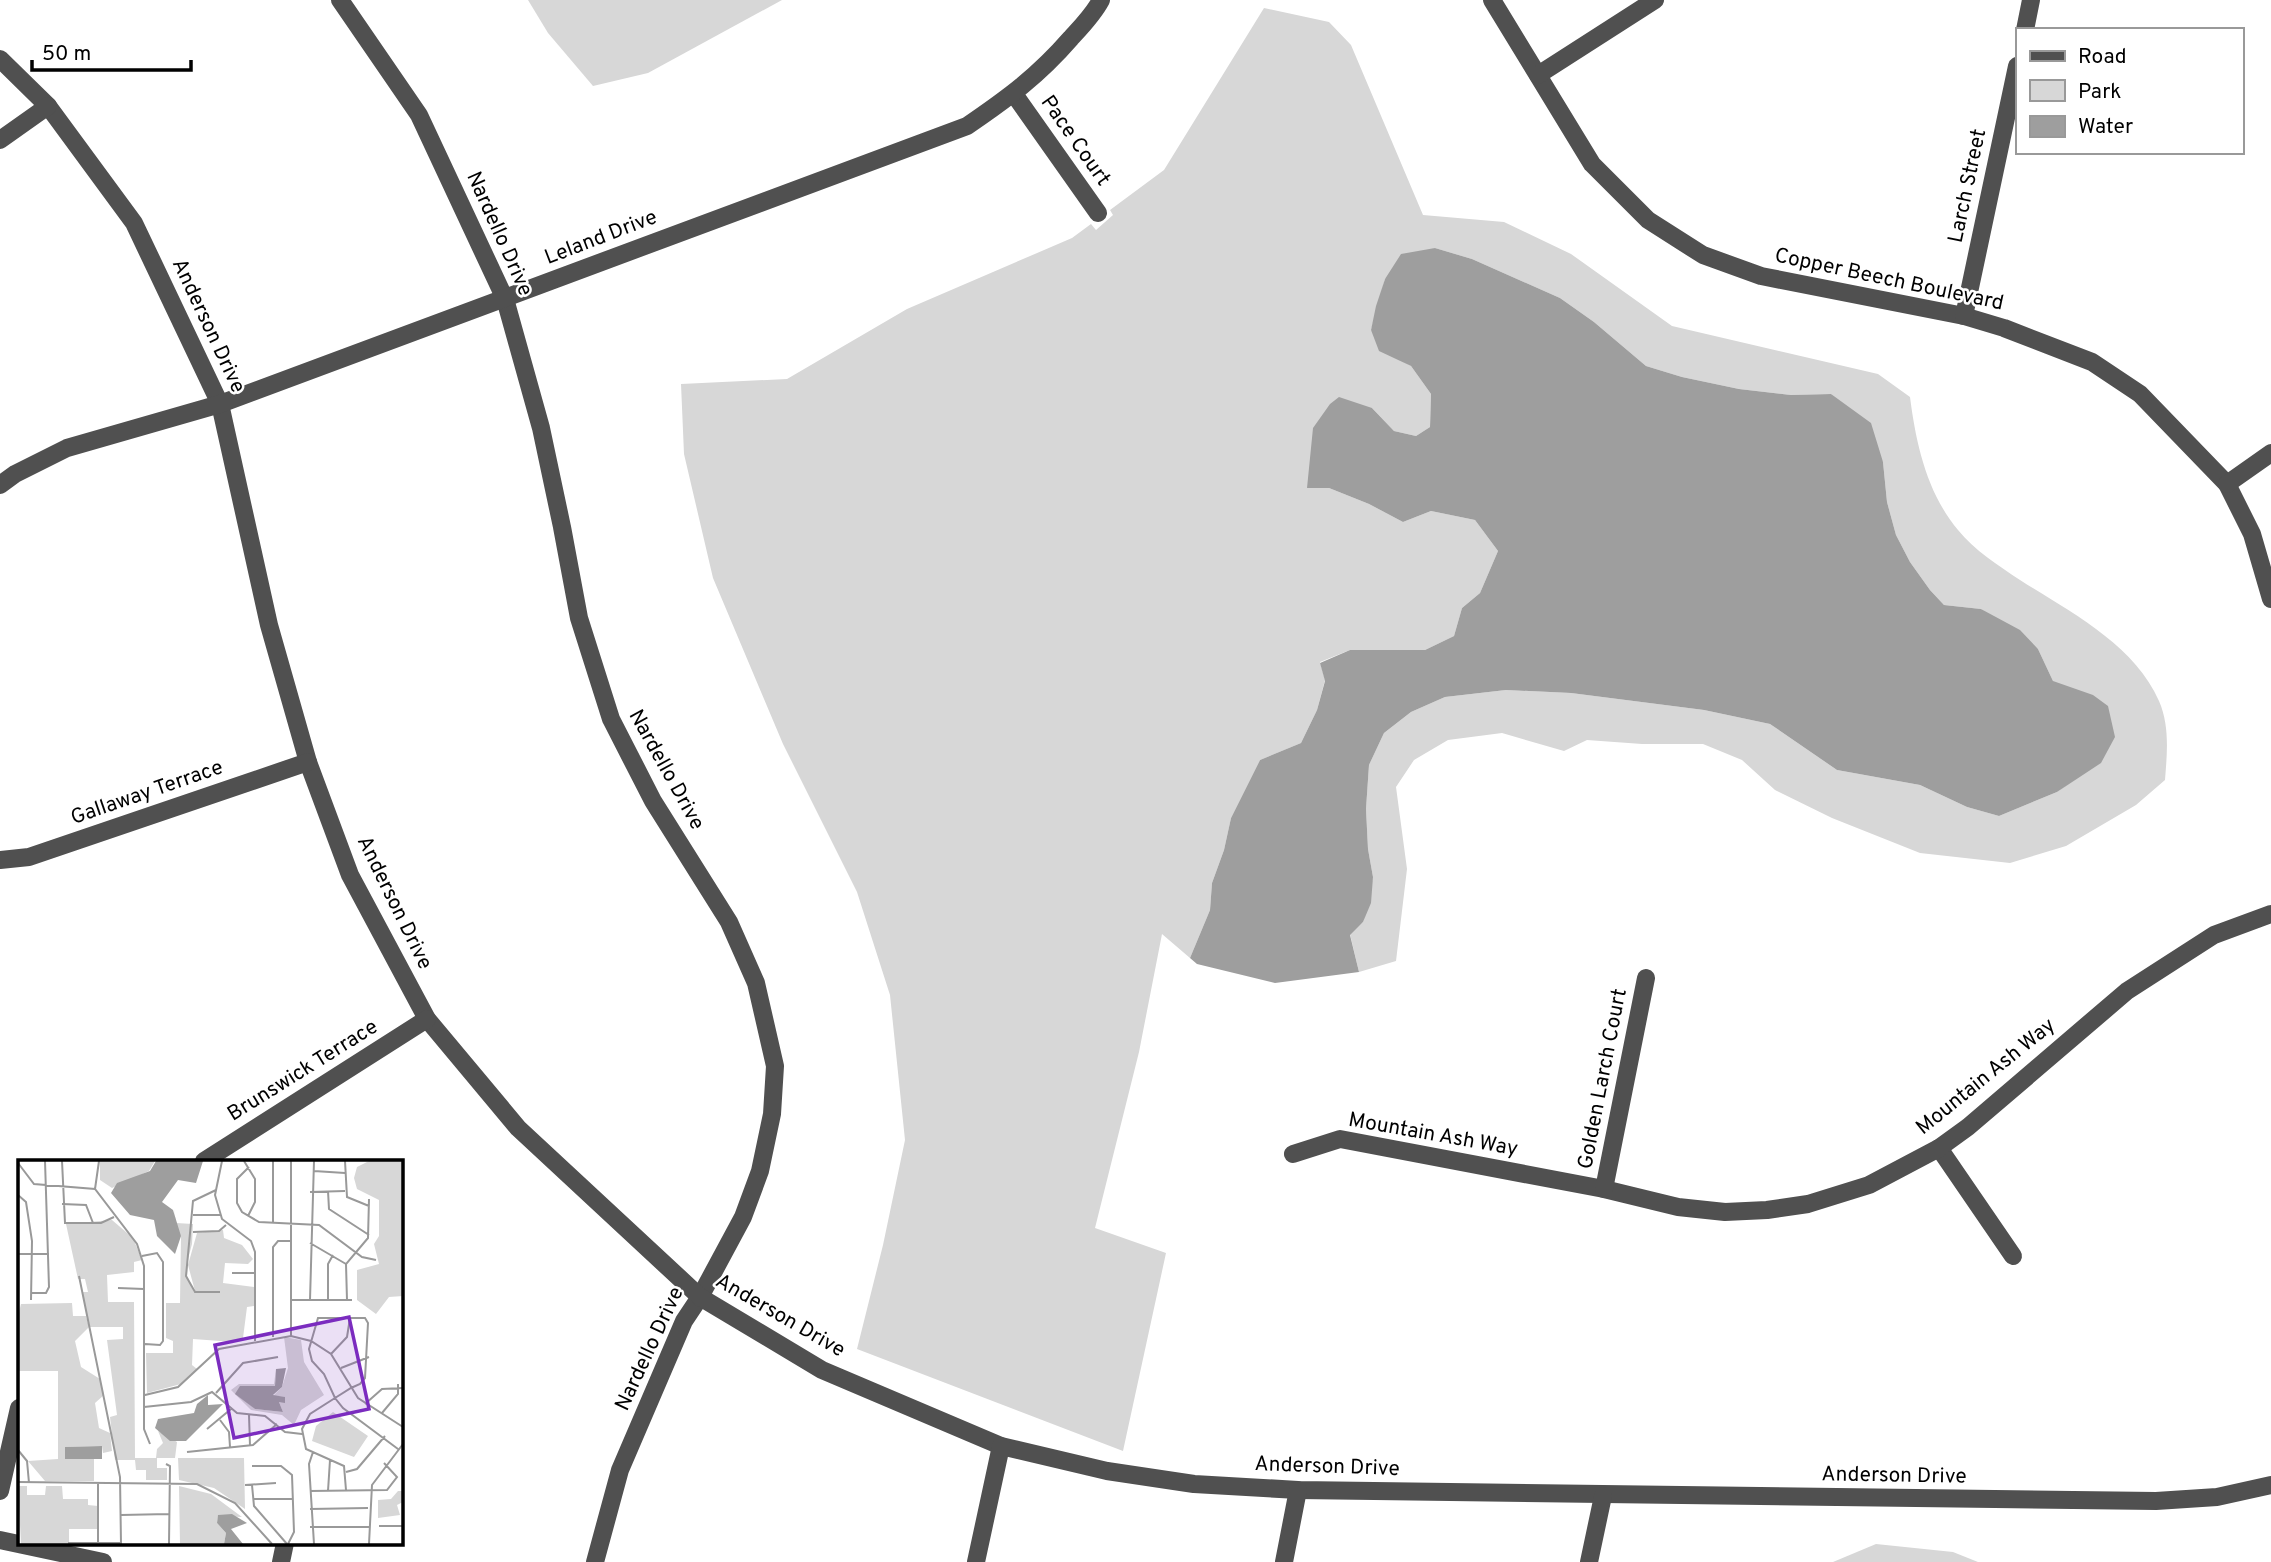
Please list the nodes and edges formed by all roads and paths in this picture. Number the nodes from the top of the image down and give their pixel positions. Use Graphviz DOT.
graph roads {
  1 [pos="340,0"];
  2 [pos="1101,0"];
  3 [pos="1492,0"];
  4 [pos="1655,0"];
  5 [pos="2031,0"];
  6 [pos="2025,28"];
  7 [pos="0,59"];
  8 [pos="2016,71"];
  9 [pos="1538,75"];
  10 [pos="1014,94"];
  11 [pos="48,106"];
  12 [pos="0,140"];
  13 [pos="1098,214"];
  14 [pos="505,299"];
  15 [pos="1964,316"];
  16 [pos="220,404"];
  17 [pos="2271,453"];
  18 [pos="2227,484"];
  19 [pos="0,485"];
  20 [pos="2271,599"];
  21 [pos="308,762"];
  22 [pos="0,860"];
  23 [pos="2271,914"];
  24 [pos="1646,978"];
  25 [pos="427,1019"];
  26 [pos="1939,1148"];
  27 [pos="1293,1154"];
  28 [pos="206,1160"];
  29 [pos="1604,1189"];
  30 [pos="2013,1256"];
  31 [pos="700,1297"];
  32 [pos="18,1412"];
  33 [pos="1001,1446"];
  34 [pos="2271,1485"];
  35 [pos="1298,1490"];
  36 [pos="0,1491"];
  37 [pos="1603,1496"];
  38 [pos="0,1539"];
  39 [pos="18,1543"];
  40 [pos="22,1544"];
  41 [pos="285,1544"];
  42 [pos="103,1562"];
  43 [pos="281,1562"];
  44 [pos="595,1562"];
  45 [pos="976,1562"];
  46 [pos="1284,1562"];
  47 [pos="1588,1562"];
  1 -- 14 [label="street, Nardello Drive"];
  2 -- 10 [label="street, Leland Drive"];
  3 -- 9 [label="street, Copper Beech Boulevard"];
  4 -- 9 [label="street"];
  5 -- 6 [label="street"];
  7 -- 11 [label="street, Anderson Drive"];
  8 -- 15 [label="street, Larch Street"];
  9 -- 15 [label="street, Copper Beech Boulevard"];
  10 -- 13 [label="street, Pace Court"];
  10 -- 14 [label="street, Leland Drive"];
  11 -- 12 [label="street"];
  11 -- 16 [label="street, Anderson Drive"];
  14 -- 16 [label="street, Leland Drive"];
  14 -- 31 [label="street, Nardello Drive"];
  15 -- 18 [label="street, Copper Beech Boulevard"];
  16 -- 19 [label="street, Leland Drive"];
  16 -- 21 [label="street, Anderson Drive"];
  17 -- 18 [label="street"];
  18 -- 20 [label="street, Copper Beech Boulevard"];
  21 -- 22 [label="street, Gallaway Terrace"];
  21 -- 25 [label="street, Anderson Drive"];
  23 -- 26 [label="street, Mountain Ash Way"];
  24 -- 29 [label="street, Golden Larch Court"];
  25 -- 28 [label="street, Brunswick Terrace"];
  25 -- 31 [label="street, Anderson Drive"];
  26 -- 29 [label="street, Mountain Ash Way"];
  26 -- 30 [label="street"];
  27 -- 29 [label="street, Mountain Ash Way"];
  31 -- 33 [label="street, Anderson Drive"];
  31 -- 44 [label="street, Nardello Drive"];
  32 -- 36 [label="street"];
  33 -- 35 [label="street, Anderson Drive"];
  33 -- 45 [label="street"];
  34 -- 37 [label="street, Anderson Drive"];
  35 -- 37 [label="street, Anderson Drive"];
  35 -- 46 [label="street"];
  37 -- 47 [label="street"];
  38 -- 39 [label="street"];
  40 -- 42 [label="street"];
  41 -- 43 [label="street"];
}
